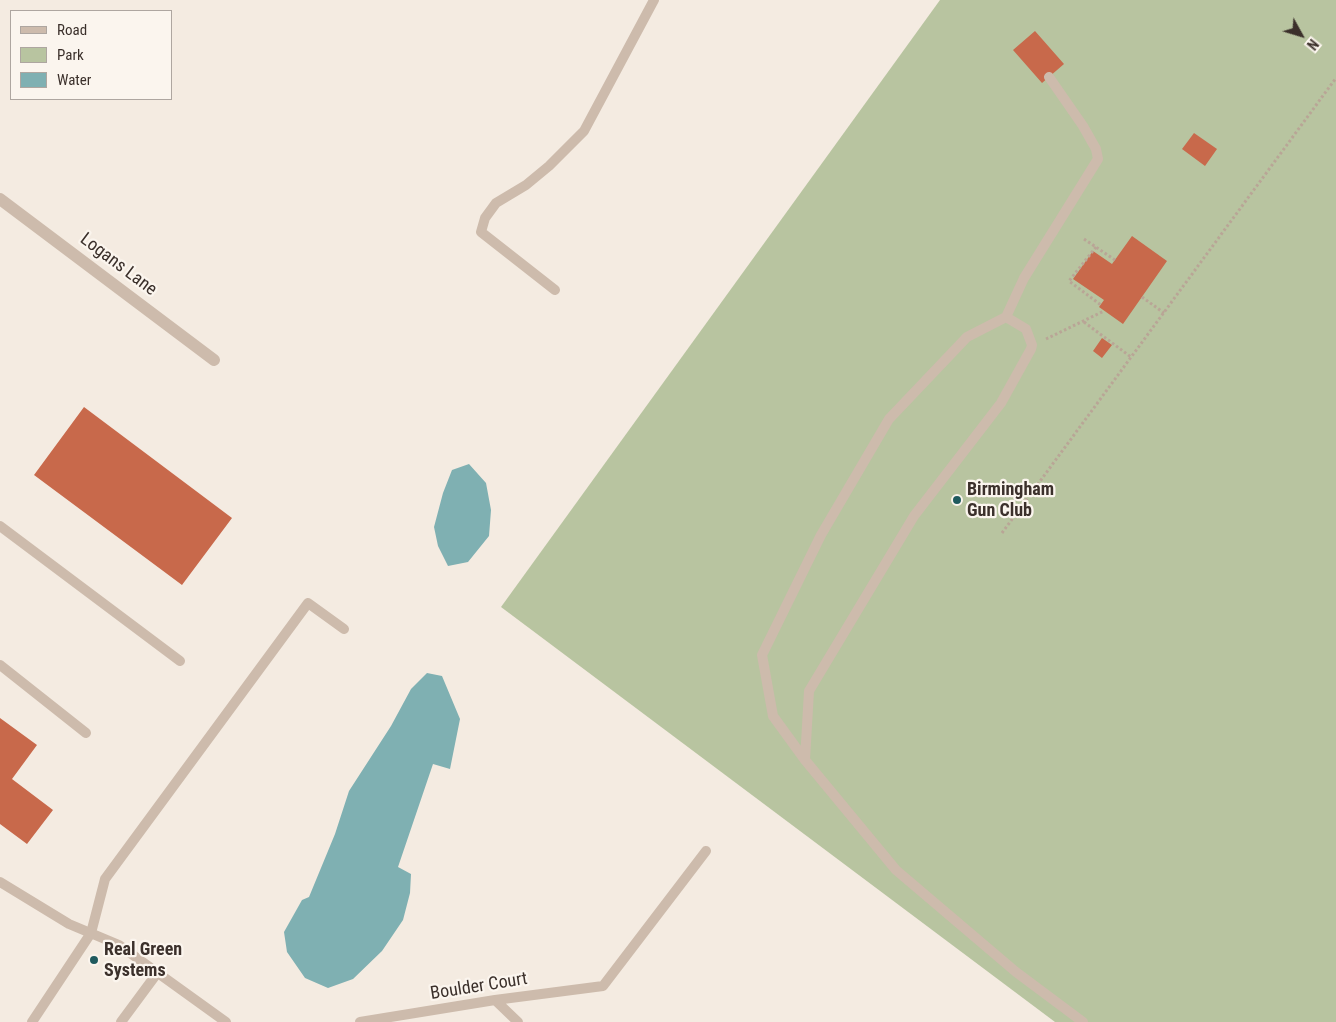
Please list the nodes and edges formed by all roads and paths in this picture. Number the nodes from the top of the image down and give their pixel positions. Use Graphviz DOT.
graph roads {
  1 [pos="654,0"];
  2 [pos="1049,78"];
  3 [pos="1336,78"];
  4 [pos="0,199"];
  5 [pos="1084,238"];
  6 [pos="1096,247"];
  7 [pos="1115,260"];
  8 [pos="554,290"];
  9 [pos="1142,297"];
  10 [pos="1101,305"];
  11 [pos="1104,311"];
  12 [pos="1164,313"];
  13 [pos="1006,318"];
  14 [pos="1083,322"];
  15 [pos="1032,345"];
  16 [pos="1131,357"];
  17 [pos="214,360"];
  18 [pos="0,526"];
  19 [pos="1002,533"];
  20 [pos="344,629"];
  21 [pos="180,661"];
  22 [pos="0,665"];
  23 [pos="86,733"];
  24 [pos="805,760"];
  25 [pos="706,851"];
  26 [pos="0,882"];
  27 [pos="91,933"];
  28 [pos="158,972"];
  29 [pos="495,1000"];
  30 [pos="32,1022"];
  31 [pos="121,1022"];
  32 [pos="226,1022"];
  33 [pos="360,1022"];
  34 [pos="518,1022"];
  35 [pos="1083,1022"];
  1 -- 8 [label="lane"];
  2 -- 13 [label="lane"];
  3 -- 12 [label="path"];
  4 -- 17 [label="street, Logans Lane"];
  5 -- 6 [label="path"];
  6 -- 7 [label="path"];
  6 -- 10 [label="path"];
  9 -- 12 [label="path"];
  11 -- 14 [label="path"];
  12 -- 16 [label="path"];
  13 -- 15 [label="lane"];
  13 -- 24 [label="lane"];
  14 -- 15 [label="path"];
  14 -- 16 [label="path"];
  15 -- 24 [label="lane"];
  16 -- 19 [label="path"];
  18 -- 21 [label="lane"];
  20 -- 27 [label="lane"];
  22 -- 23 [label="lane"];
  24 -- 35 [label="lane"];
  25 -- 29 [label="lane, Boulder Court"];
  26 -- 27 [label="lane"];
  27 -- 28 [label="lane"];
  27 -- 30 [label="lane"];
  28 -- 31 [label="lane"];
  28 -- 32 [label="lane"];
  29 -- 33 [label="lane, Boulder Court"];
  29 -- 34 [label="lane"];
}
